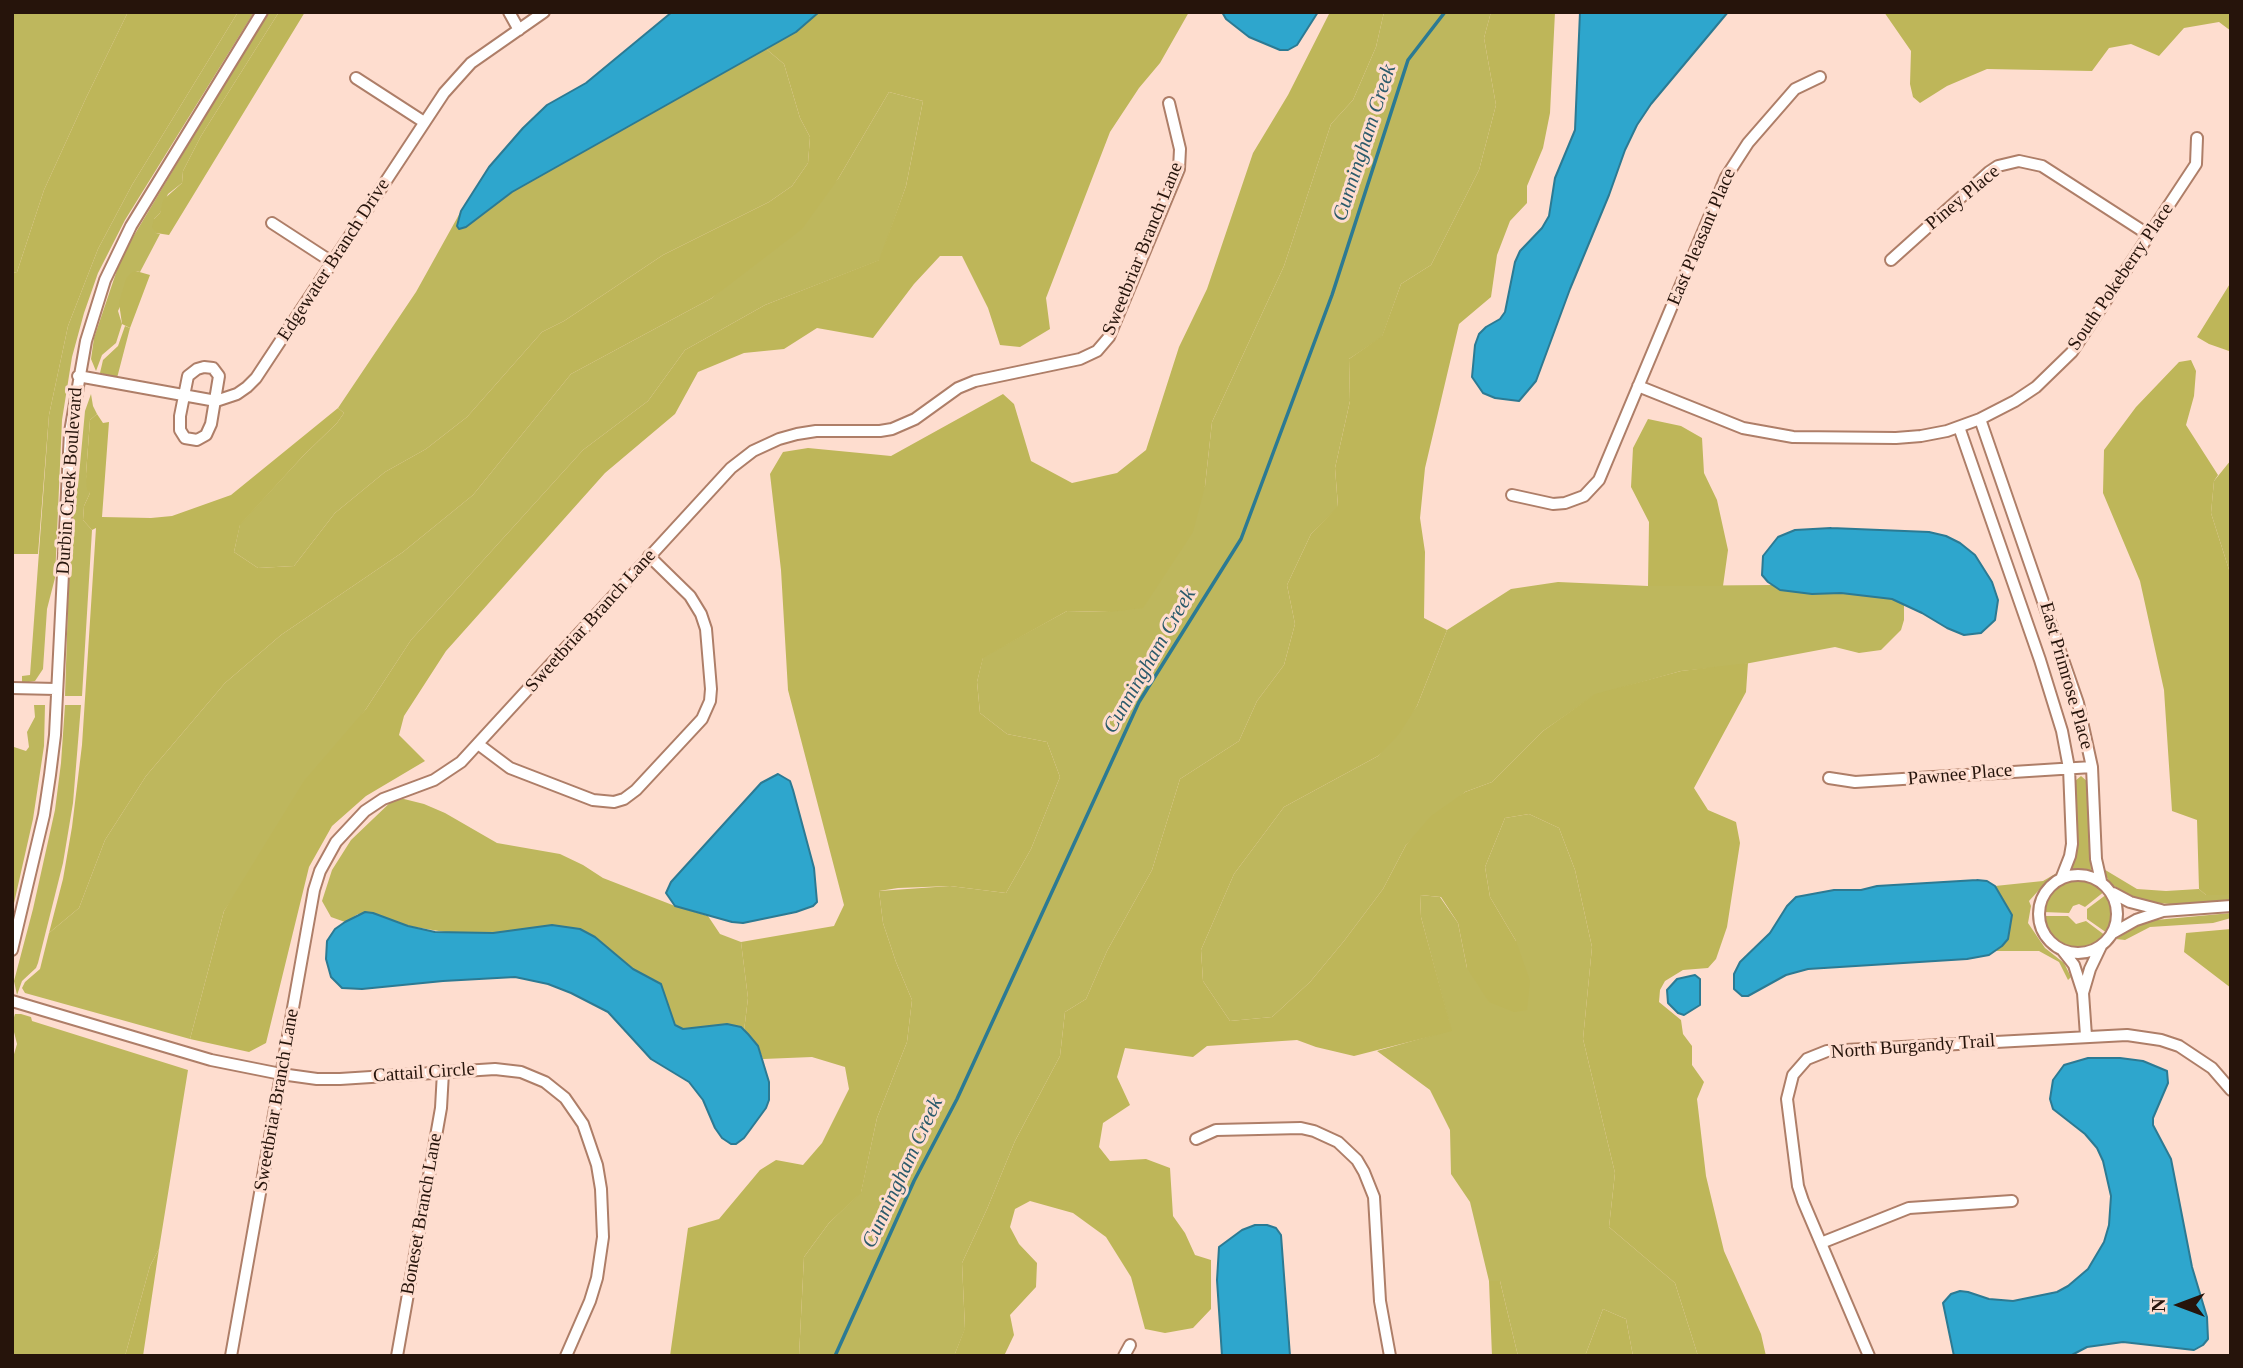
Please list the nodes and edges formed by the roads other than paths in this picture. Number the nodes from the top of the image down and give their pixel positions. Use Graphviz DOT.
graph roads {
  1 [pos="262,12"];
  2 [pos="509,12"];
  3 [pos="544,12"];
  4 [pos="519,30"];
  5 [pos="1820,76"];
  6 [pos="356,78"];
  7 [pos="1169,103"];
  8 [pos="424,122"];
  9 [pos="2197,138"];
  10 [pos="272,223"];
  11 [pos="2149,235"];
  12 [pos="1891,260"];
  13 [pos="332,262"];
  14 [pos="78,376"];
  15 [pos="1638,386"];
  16 [pos="183,397"];
  17 [pos="216,401"];
  18 [pos="1980,419"];
  19 [pos="1959,427"];
  20 [pos="1512,495"];
  21 [pos="649,556"];
  22 [pos="2028,556"];
  23 [pos="2007,564"];
  24 [pos="12,688"];
  25 [pos="57,689"];
  26 [pos="478,744"];
  27 [pos="2092,767"];
  28 [pos="2069,768"];
  29 [pos="1829,778"];
  30 [pos="2061,879"];
  31 [pos="2101,881"];
  32 [pos="2113,892"];
  33 [pos="2231,906"];
  34 [pos="2163,911"];
  35 [pos="2112,933"];
  36 [pos="2101,946"];
  37 [pos="12,950"];
  38 [pos="2063,951"];
  39 [pos="2083,993"];
  40 [pos="12,1001"];
  41 [pos="2086,1036"];
  42 [pos="443,1072"];
  43 [pos="281,1074"];
  44 [pos="2231,1090"];
  45 [pos="1196,1139"];
  46 [pos="2012,1201"];
  47 [pos="1821,1243"];
  48 [pos="1130,1345"];
  49 [pos="231,1356"];
  50 [pos="397,1356"];
  51 [pos="566,1356"];
  52 [pos="1124,1356"];
  53 [pos="1390,1356"];
  54 [pos="1868,1356"];
  1 -- 14 [label="street, Durbin Creek Boulevard"];
  2 -- 4 [label="street"];
  3 -- 4 [label="street, Edgewater Branch Drive"];
  4 -- 8 [label="street, Edgewater Branch Drive"];
  5 -- 15 [label="street, East Pleasant Place"];
  6 -- 8 [label="street"];
  7 -- 21 [label="street, Sweetbriar Branch Lane"];
  8 -- 13 [label="street, Edgewater Branch Drive"];
  9 -- 11 [label="street, South Pokeberry Place"];
  10 -- 13 [label="street"];
  11 -- 12 [label="street, Piney Place"];
  11 -- 18 [label="street, South Pokeberry Place"];
  13 -- 17 [label="street, Edgewater Branch Drive"];
  14 -- 16 [label="street"];
  14 -- 25 [label="street, Durbin Creek Boulevard"];
  15 -- 19 [label="street, South Pokeberry Place"];
  15 -- 20 [label="street, East Pleasant Place"];
  16 -- 17 [label="street"];
  16 -- 17 [label="street"];
  16 -- 17 [label="street"];
  18 -- 19 [label="street, South Pokeberry Place"];
  18 -- 22 [label="street, East Primrose Place"];
  19 -- 23 [label="street, East Primrose Place"];
  21 -- 26 [label="street, Sweetbriar Branch Lane"];
  21 -- 26 [label="street"];
  22 -- 23 [label="street"];
  22 -- 27 [label="street, East Primrose Place"];
  23 -- 28 [label="street, East Primrose Place"];
  24 -- 25 [label="street"];
  25 -- 37 [label="street, Durbin Creek Boulevard"];
  26 -- 43 [label="street, Sweetbriar Branch Lane"];
  27 -- 28 [label="street, Pawnee Place"];
  27 -- 31 [label="street, East Primrose Place"];
  28 -- 29 [label="street, Pawnee Place"];
  28 -- 30 [label="street, East Primrose Place"];
  30 -- 31 [label="street"];
  30 -- 38 [label="street"];
  31 -- 32 [label="street"];
  32 -- 34 [label="street"];
  32 -- 35 [label="street"];
  33 -- 34 [label="street"];
  34 -- 35 [label="street"];
  35 -- 36 [label="street"];
  36 -- 38 [label="street"];
  36 -- 39 [label="street"];
  38 -- 39 [label="street"];
  39 -- 41 [label="street"];
  40 -- 43 [label="street, Cattail Circle"];
  41 -- 44 [label="street, North Burgandy Trail"];
  41 -- 47 [label="street, North Burgandy Trail"];
  42 -- 43 [label="street, Cattail Circle"];
  42 -- 50 [label="street, Boneset Branch Lane"];
  42 -- 51 [label="street, Cattail Circle"];
  43 -- 49 [label="street, Sweetbriar Branch Lane"];
  45 -- 53 [label="street"];
  46 -- 47 [label="street"];
  47 -- 54 [label="street, North Burgandy Trail"];
  48 -- 52 [label="street"];
}
